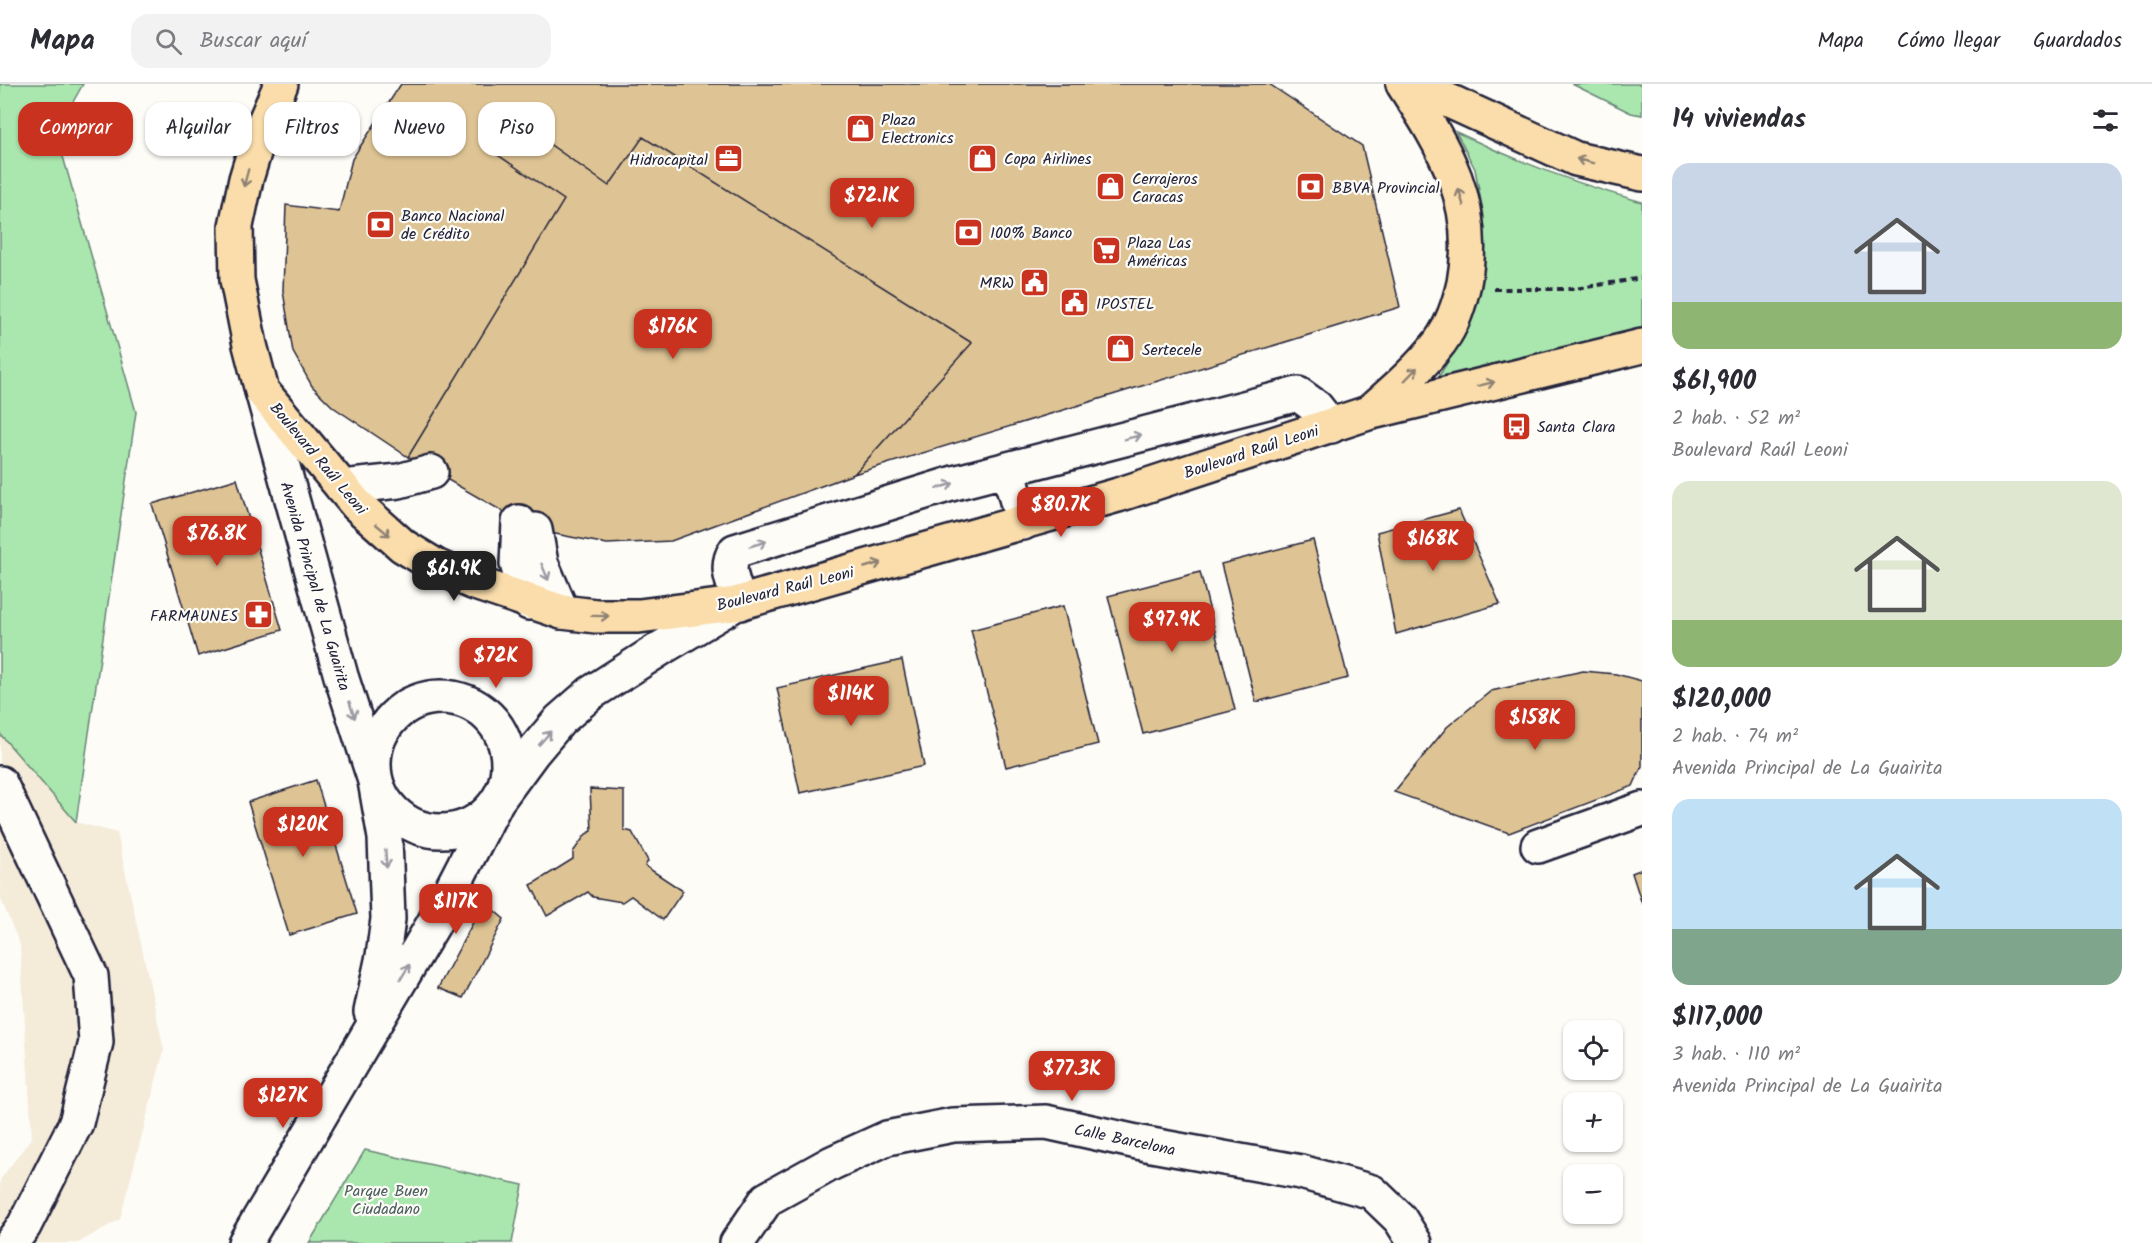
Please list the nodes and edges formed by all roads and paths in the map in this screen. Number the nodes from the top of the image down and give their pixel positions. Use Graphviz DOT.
graph roads {
  1 [pos="281,84"];
  2 [pos="1403,84"];
  3 [pos="1412,84"];
  4 [pos="1642,174"];
  5 [pos="1642,278"];
  6 [pos="1493,289"];
  7 [pos="1642,346"];
  8 [pos="262,391"];
  9 [pos="1368,414"];
  10 [pos="1331,426"];
  11 [pos="1008,469"];
  12 [pos="431,472"];
  13 [pos="342,487"];
  14 [pos="1023,522"];
  15 [pos="529,603"];
  16 [pos="738,603"];
  17 [pos="562,612"];
  18 [pos="375,781"];
  19 [pos="0,783"];
  20 [pos="497,801"];
  21 [pos="1642,809"];
  22 [pos="1538,846"];
  23 [pos="365,1041"];
  24 [pos="11,1243"];
  25 [pos="245,1243"];
  26 [pos="737,1243"];
  27 [pos="1416,1243"];
  1 -- 8 [label="main road, Boulevard Raúl Leoni, one-way"];
  9 -- 2 [label="main road, one-way"];
  4 -- 3 [label="main road, one-way"];
  5 -- 6 [label="path"];
  9 -- 7 [label="main road, Boulevard Raúl Leoni, one-way"];
  8 -- 13 [label="main road, Boulevard Raúl Leoni"];
  8 -- 18 [label="street, Avenida Principal de La Guairita, one-way"];
  9 -- 10 [label="main road, Boulevard Raúl Leoni"];
  11 -- 10 [label="street, one-way"];
  10 -- 14 [label="main road, Boulevard Raúl Leoni"];
  11 -- 14 [label="street"];
  16 -- 11 [label="street, one-way"];
  12 -- 13 [label="street"];
  13 -- 15 [label="main road, Boulevard Raúl Leoni, one-way"];
  16 -- 14 [label="main road, Boulevard Raúl Leoni, one-way"];
  15 -- 17 [label="main road, Boulevard Raúl Leoni"];
  15 -- 17 [label="street, one-way"];
  17 -- 16 [label="main road, Boulevard Raúl Leoni, one-way"];
  20 -- 16 [label="street, Avenida Principal de La Guairita, one-way"];
  18 -- 20 [label="street, Avenida Principal de La Guairita"];
  18 -- 20 [label="street, Avenida Principal de La Guairita"];
  18 -- 23 [label="street, Avenida Principal de La Guairita, one-way"];
  19 -- 24 [label="street"];
  23 -- 20 [label="street, Avenida Principal de La Guairita, one-way"];
  21 -- 22 [label="street"];
  23 -- 25 [label="street, Avenida Principal de La Guairita"];
  26 -- 27 [label="street, Calle Barcelona"];
}
